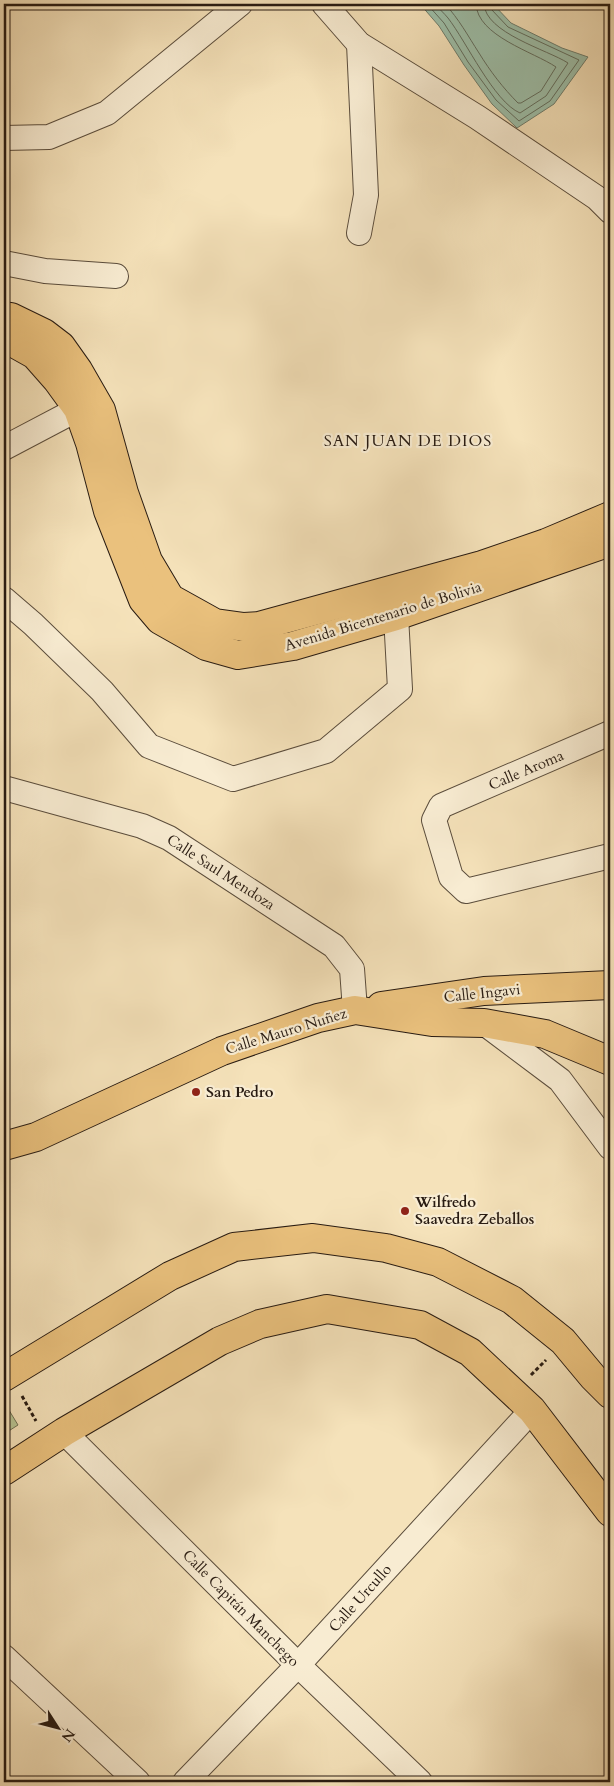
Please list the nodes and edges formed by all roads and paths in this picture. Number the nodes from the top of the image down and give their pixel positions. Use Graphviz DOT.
graph roads {
  1 [pos="240,4"];
  2 [pos="324,4"];
  3 [pos="358,44"];
  4 [pos="4,138"];
  5 [pos="610,211"];
  6 [pos="359,233"];
  7 [pos="4,263"];
  8 [pos="116,276"];
  9 [pos="4,316"];
  10 [pos="4,340"];
  11 [pos="78,409"];
  12 [pos="4,448"];
  13 [pos="610,516"];
  14 [pos="610,542"];
  15 [pos="4,599"];
  16 [pos="396,616"];
  17 [pos="610,733"];
  18 [pos="4,788"];
  19 [pos="610,856"];
  20 [pos="610,985"];
  21 [pos="355,1010"];
  22 [pos="484,1024"];
  23 [pos="610,1061"];
  24 [pos="4,1146"];
  25 [pos="610,1147"];
  26 [pos="563,1341"];
  27 [pos="7,1375"];
  28 [pos="610,1394"];
  29 [pos="523,1402"];
  30 [pos="55,1437"];
  31 [pos="4,1471"];
  32 [pos="610,1512"];
  33 [pos="4,1658"];
  34 [pos="298,1665"];
  35 [pos="138,1782"];
  36 [pos="185,1782"];
  37 [pos="420,1782"];
  1 -- 4 [label="street"];
  2 -- 3 [label="street"];
  3 -- 5 [label="street"];
  3 -- 6 [label="street"];
  7 -- 8 [label="street"];
  9 -- 13 [label="main road, Avenida Bicentenario de Bolivia"];
  10 -- 11 [label="main road, Avenida Bicentenario de Bolivia"];
  11 -- 12 [label="street"];
  11 -- 16 [label="main road, Avenida Bicentenario de Bolivia"];
  14 -- 16 [label="main road, Avenida Bicentenario de Bolivia"];
  15 -- 16 [label="street"];
  17 -- 19 [label="street, Calle Aroma"];
  18 -- 21 [label="street, Calle Saul Mendoza"];
  20 -- 21 [label="main road, Calle Ingavi"];
  21 -- 22 [label="main road, Calle Mauro Nuñez"];
  21 -- 24 [label="main road, Calle Mauro Nuñez"];
  22 -- 23 [label="main road, Calle Mauro Nuñez"];
  22 -- 25 [label="street"];
  26 -- 27 [label="main road"];
  26 -- 28 [label="main road"];
  26 -- 29 [label="path"];
  27 -- 30 [label="path"];
  29 -- 30 [label="main road"];
  29 -- 32 [label="main road"];
  29 -- 34 [label="street, Calle Urcullo"];
  30 -- 31 [label="main road"];
  30 -- 34 [label="street, Calle Capitán Manchego"];
  33 -- 35 [label="street"];
  34 -- 36 [label="street, Calle Urcullo"];
  34 -- 37 [label="street, Calle Capitán Manchego"];
}
